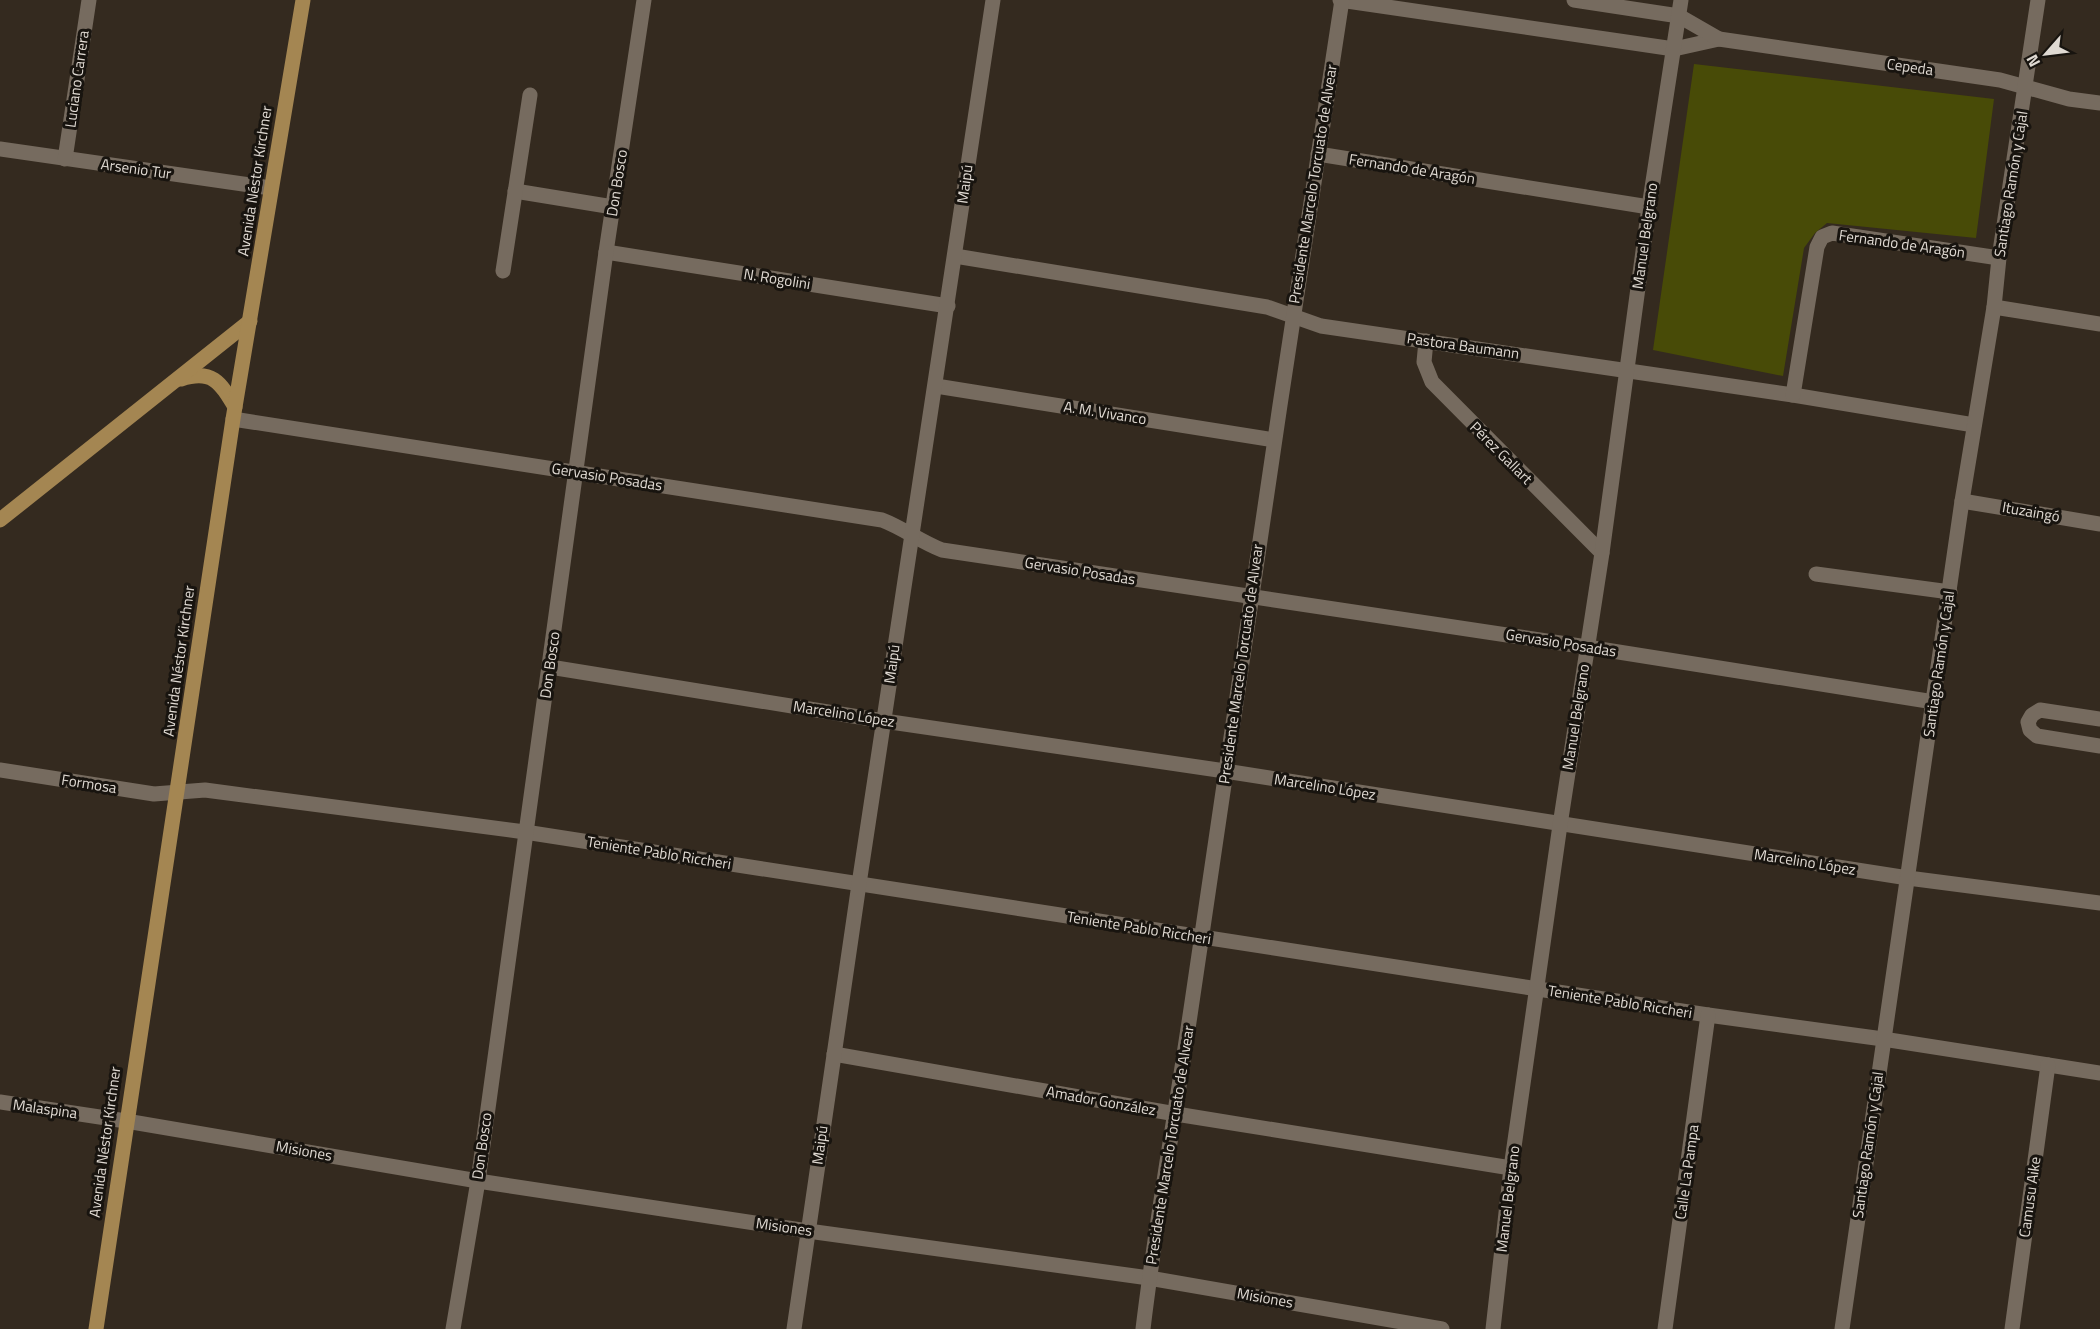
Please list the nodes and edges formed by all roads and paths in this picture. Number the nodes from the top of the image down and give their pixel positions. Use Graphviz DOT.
graph roads {
  1 [pos="89,0"];
  2 [pos="303,0"];
  3 [pos="644,0"];
  4 [pos="993,0"];
  5 [pos="1341,0"];
  6 [pos="1574,0"];
  7 [pos="1681,0"];
  8 [pos="2038,0"];
  9 [pos="1679,16"];
  10 [pos="1719,39"];
  11 [pos="1674,49"];
  12 [pos="2026,88"];
  13 [pos="530,95"];
  14 [pos="2100,103"];
  15 [pos="0,149"];
  16 [pos="1318,154"];
  17 [pos="65,159"];
  18 [pos="272,188"];
  19 [pos="515,191"];
  20 [pos="613,207"];
  21 [pos="1649,207"];
  22 [pos="606,252"];
  23 [pos="955,256"];
  24 [pos="1999,258"];
  25 [pos="503,271"];
  26 [pos="948,306"];
  27 [pos="1994,307"];
  28 [pos="1293,317"];
  29 [pos="250,321"];
  30 [pos="2100,324"];
  31 [pos="1426,341"];
  32 [pos="1625,370"];
  33 [pos="172,382"];
  34 [pos="936,386"];
  35 [pos="1793,395"];
  36 [pos="234,413"];
  37 [pos="1974,425"];
  38 [pos="1274,440"];
  39 [pos="577,472"];
  40 [pos="1962,501"];
  41 [pos="0,520"];
  42 [pos="2100,524"];
  43 [pos="911,535"];
  44 [pos="1602,553"];
  45 [pos="1816,574"];
  46 [pos="1950,592"];
  47 [pos="1251,597"];
  48 [pos="1587,647"];
  49 [pos="550,668"];
  50 [pos="1934,702"];
  51 [pos="2100,719"];
  52 [pos="884,721"];
  53 [pos="2100,746"];
  54 [pos="0,770"];
  55 [pos="1224,771"];
  56 [pos="178,792"];
  57 [pos="1560,825"];
  58 [pos="525,832"];
  59 [pos="1908,878"];
  60 [pos="859,884"];
  61 [pos="2100,903"];
  62 [pos="1201,937"];
  63 [pos="1538,989"];
  64 [pos="1708,1015"];
  65 [pos="1883,1038"];
  66 [pos="834,1054"];
  67 [pos="2048,1065"];
  68 [pos="2100,1073"];
  69 [pos="0,1102"];
  70 [pos="1176,1114"];
  71 [pos="126,1121"];
  72 [pos="1511,1168"];
  73 [pos="478,1181"];
  74 [pos="808,1231"];
  75 [pos="1149,1278"];
  76 [pos="96,1329"];
  77 [pos="453,1329"];
  78 [pos="794,1329"];
  79 [pos="1143,1329"];
  80 [pos="1442,1329"];
  81 [pos="1493,1329"];
  82 [pos="1665,1329"];
  83 [pos="1842,1329"];
  84 [pos="2012,1329"];
  1 -- 17 [label="street, Luciano Carrera"];
  2 -- 18 [label="main road, Avenida Néstor Kirchner"];
  3 -- 20 [label="street, Don Bosco"];
  4 -- 23 [label="street, Maipú"];
  5 -- 11 [label="street, Cepeda"];
  5 -- 16 [label="street, Presidente Marcelo Torcuato de Alvear"];
  6 -- 9 [label="street, Cepeda"];
  7 -- 9 [label="street, Manuel Belgrano"];
  8 -- 12 [label="street, Santiago Ramón y Cajal"];
  9 -- 10 [label="street, Cepeda"];
  9 -- 11 [label="street, Manuel Belgrano"];
  10 -- 11 [label="street, Cepeda"];
  10 -- 12 [label="street, Cepeda"];
  11 -- 21 [label="street, Manuel Belgrano"];
  12 -- 14 [label="street, Cepeda"];
  12 -- 24 [label="street, Santiago Ramón y Cajal"];
  13 -- 19 [label="street"];
  15 -- 17 [label="street, Arsenio Tur"];
  16 -- 21 [label="street, Fernando de Aragón"];
  16 -- 28 [label="street, Presidente Marcelo Torcuato de Alvear"];
  17 -- 18 [label="street, Arsenio Tur"];
  18 -- 29 [label="main road, Avenida Néstor Kirchner"];
  19 -- 20 [label="street"];
  19 -- 25 [label="street"];
  20 -- 22 [label="street, Don Bosco"];
  21 -- 32 [label="street, Manuel Belgrano"];
  22 -- 26 [label="street, N. Rogolini"];
  22 -- 39 [label="street, Don Bosco"];
  23 -- 26 [label="street, Maipú"];
  23 -- 28 [label="street, Pastora Baumann"];
  24 -- 27 [label="street, Santiago Ramón y Cajal"];
  24 -- 35 [label="street, Fernando de Aragón"];
  26 -- 34 [label="street, Maipú"];
  27 -- 30 [label="street"];
  27 -- 37 [label="street, Santiago Ramón y Cajal"];
  28 -- 31 [label="street, Pastora Baumann"];
  28 -- 38 [label="street, Presidente Marcelo Torcuato de Alvear"];
  29 -- 33 [label="main road"];
  29 -- 36 [label="main road, Avenida Néstor Kirchner"];
  31 -- 32 [label="street, Pastora Baumann"];
  31 -- 44 [label="street, Pérez Gallart"];
  32 -- 35 [label="street, Pastora Baumann"];
  32 -- 44 [label="street, Manuel Belgrano"];
  33 -- 36 [label="main road"];
  33 -- 41 [label="main road"];
  34 -- 38 [label="street, A. M. Vivanco"];
  34 -- 43 [label="street, Maipú"];
  35 -- 37 [label="street, Pastora Baumann"];
  36 -- 39 [label="street, Gervasio Posadas"];
  36 -- 56 [label="main road, Avenida Néstor Kirchner"];
  37 -- 40 [label="street, Santiago Ramón y Cajal"];
  38 -- 47 [label="street, Presidente Marcelo Torcuato de Alvear"];
  39 -- 43 [label="street, Gervasio Posadas"];
  39 -- 49 [label="street, Don Bosco"];
  40 -- 42 [label="street, Ituzaingó"];
  40 -- 46 [label="street, Santiago Ramón y Cajal"];
  43 -- 47 [label="street, Gervasio Posadas"];
  43 -- 52 [label="street, Maipú"];
  44 -- 48 [label="street, Manuel Belgrano"];
  45 -- 46 [label="street"];
  46 -- 50 [label="street, Santiago Ramón y Cajal"];
  47 -- 48 [label="street, Gervasio Posadas"];
  47 -- 55 [label="street, Presidente Marcelo Torcuato de Alvear"];
  48 -- 50 [label="street, Gervasio Posadas"];
  48 -- 57 [label="street, Manuel Belgrano"];
  49 -- 52 [label="street, Marcelino López"];
  49 -- 58 [label="street, Don Bosco"];
  50 -- 59 [label="street, Santiago Ramón y Cajal"];
  51 -- 53 [label="street"];
  52 -- 55 [label="street, Marcelino López"];
  52 -- 60 [label="street, Maipú"];
  54 -- 56 [label="street, Formosa"];
  55 -- 57 [label="street, Marcelino López"];
  55 -- 62 [label="street, Presidente Marcelo Torcuato de Alvear"];
  56 -- 58 [label="street, Teniente Pablo Riccheri"];
  56 -- 71 [label="main road, Avenida Néstor Kirchner"];
  57 -- 59 [label="street, Marcelino López"];
  57 -- 63 [label="street, Manuel Belgrano"];
  58 -- 60 [label="street, Teniente Pablo Riccheri"];
  58 -- 73 [label="street, Don Bosco"];
  59 -- 61 [label="street, Marcelino López"];
  59 -- 65 [label="street, Santiago Ramón y Cajal"];
  60 -- 62 [label="street, Teniente Pablo Riccheri"];
  60 -- 66 [label="street, Maipú"];
  62 -- 63 [label="street, Teniente Pablo Riccheri"];
  62 -- 70 [label="street, Presidente Marcelo Torcuato de Alvear"];
  63 -- 64 [label="street, Teniente Pablo Riccheri"];
  63 -- 72 [label="street, Manuel Belgrano"];
  64 -- 65 [label="street, Teniente Pablo Riccheri"];
  64 -- 82 [label="street, Calle La Pampa"];
  65 -- 67 [label="street, Teniente Pablo Riccheri"];
  65 -- 83 [label="street, Santiago Ramón y Cajal"];
  66 -- 70 [label="street, Amador González"];
  66 -- 74 [label="street, Maipú"];
  67 -- 68 [label="street, Teniente Pablo Riccheri"];
  67 -- 84 [label="street, Camusu Aike"];
  69 -- 71 [label="street, Malaspina"];
  70 -- 72 [label="street, Amador González"];
  70 -- 75 [label="street, Presidente Marcelo Torcuato de Alvear"];
  71 -- 73 [label="street, Misiones"];
  71 -- 76 [label="main road, Avenida Néstor Kirchner"];
  72 -- 81 [label="street, Manuel Belgrano"];
  73 -- 74 [label="street, Misiones"];
  73 -- 77 [label="street, Don Bosco"];
  74 -- 75 [label="street, Misiones"];
  74 -- 78 [label="street, Maipú"];
  75 -- 79 [label="street, Presidente Marcelo Torcuato de Alvear"];
  75 -- 80 [label="street, Misiones"];
}
